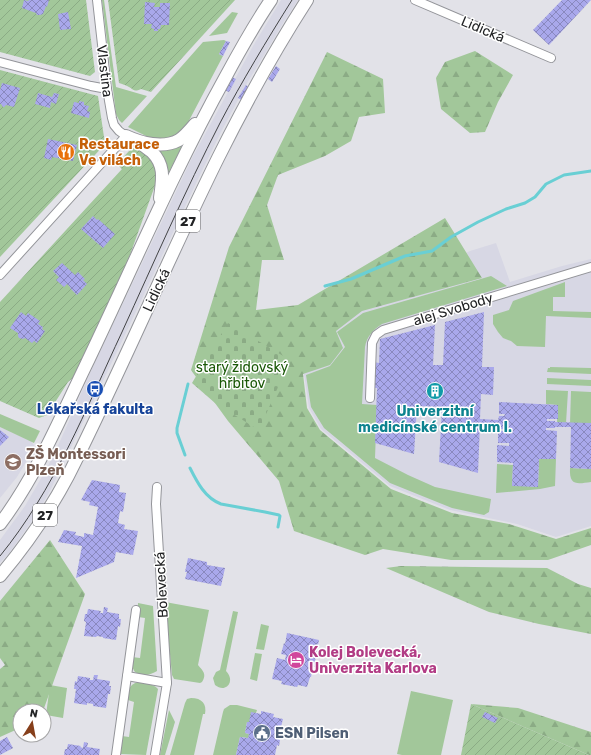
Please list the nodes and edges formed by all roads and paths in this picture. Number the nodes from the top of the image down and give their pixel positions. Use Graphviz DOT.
graph roads {
  1 [pos="97,0"];
  2 [pos="271,0"];
  3 [pos="307,0"];
  4 [pos="415,0"];
  5 [pos="551,58"];
  6 [pos="0,62"];
  7 [pos="107,89"];
  8 [pos="205,113"];
  9 [pos="126,136"];
  10 [pos="138,142"];
  11 [pos="158,211"];
  12 [pos="591,267"];
  13 [pos="0,274"];
  14 [pos="370,398"];
  15 [pos="157,488"];
  16 [pos="0,524"];
  17 [pos="0,576"];
  18 [pos="136,610"];
  19 [pos="126,676"];
  20 [pos="167,683"];
  21 [pos="116,755"];
  22 [pos="155,755"];
  1 -- 7 [label="street, Vlastina"];
  2 -- 8 [label="main road, 27"];
  3 -- 17 [label="main road, Lidická / 27"];
  4 -- 5 [label="street, Lidická"];
  6 -- 7 [label="street"];
  7 -- 9 [label="street, Vlastina"];
  8 -- 10 [label="main road"];
  8 -- 11 [label="main road, 27"];
  9 -- 10 [label="main road"];
  9 -- 13 [label="street"];
  10 -- 11 [label="main road"];
  11 -- 16 [label="main road, 27"];
  12 -- 14 [label="street, alej Svobody"];
  15 -- 20 [label="street, Bolevecká"];
  18 -- 19 [label="street, Bolevecká"];
  19 -- 20 [label="street"];
  19 -- 21 [label="street, Bolevecká"];
  20 -- 22 [label="street, Bolevecká"];
}
